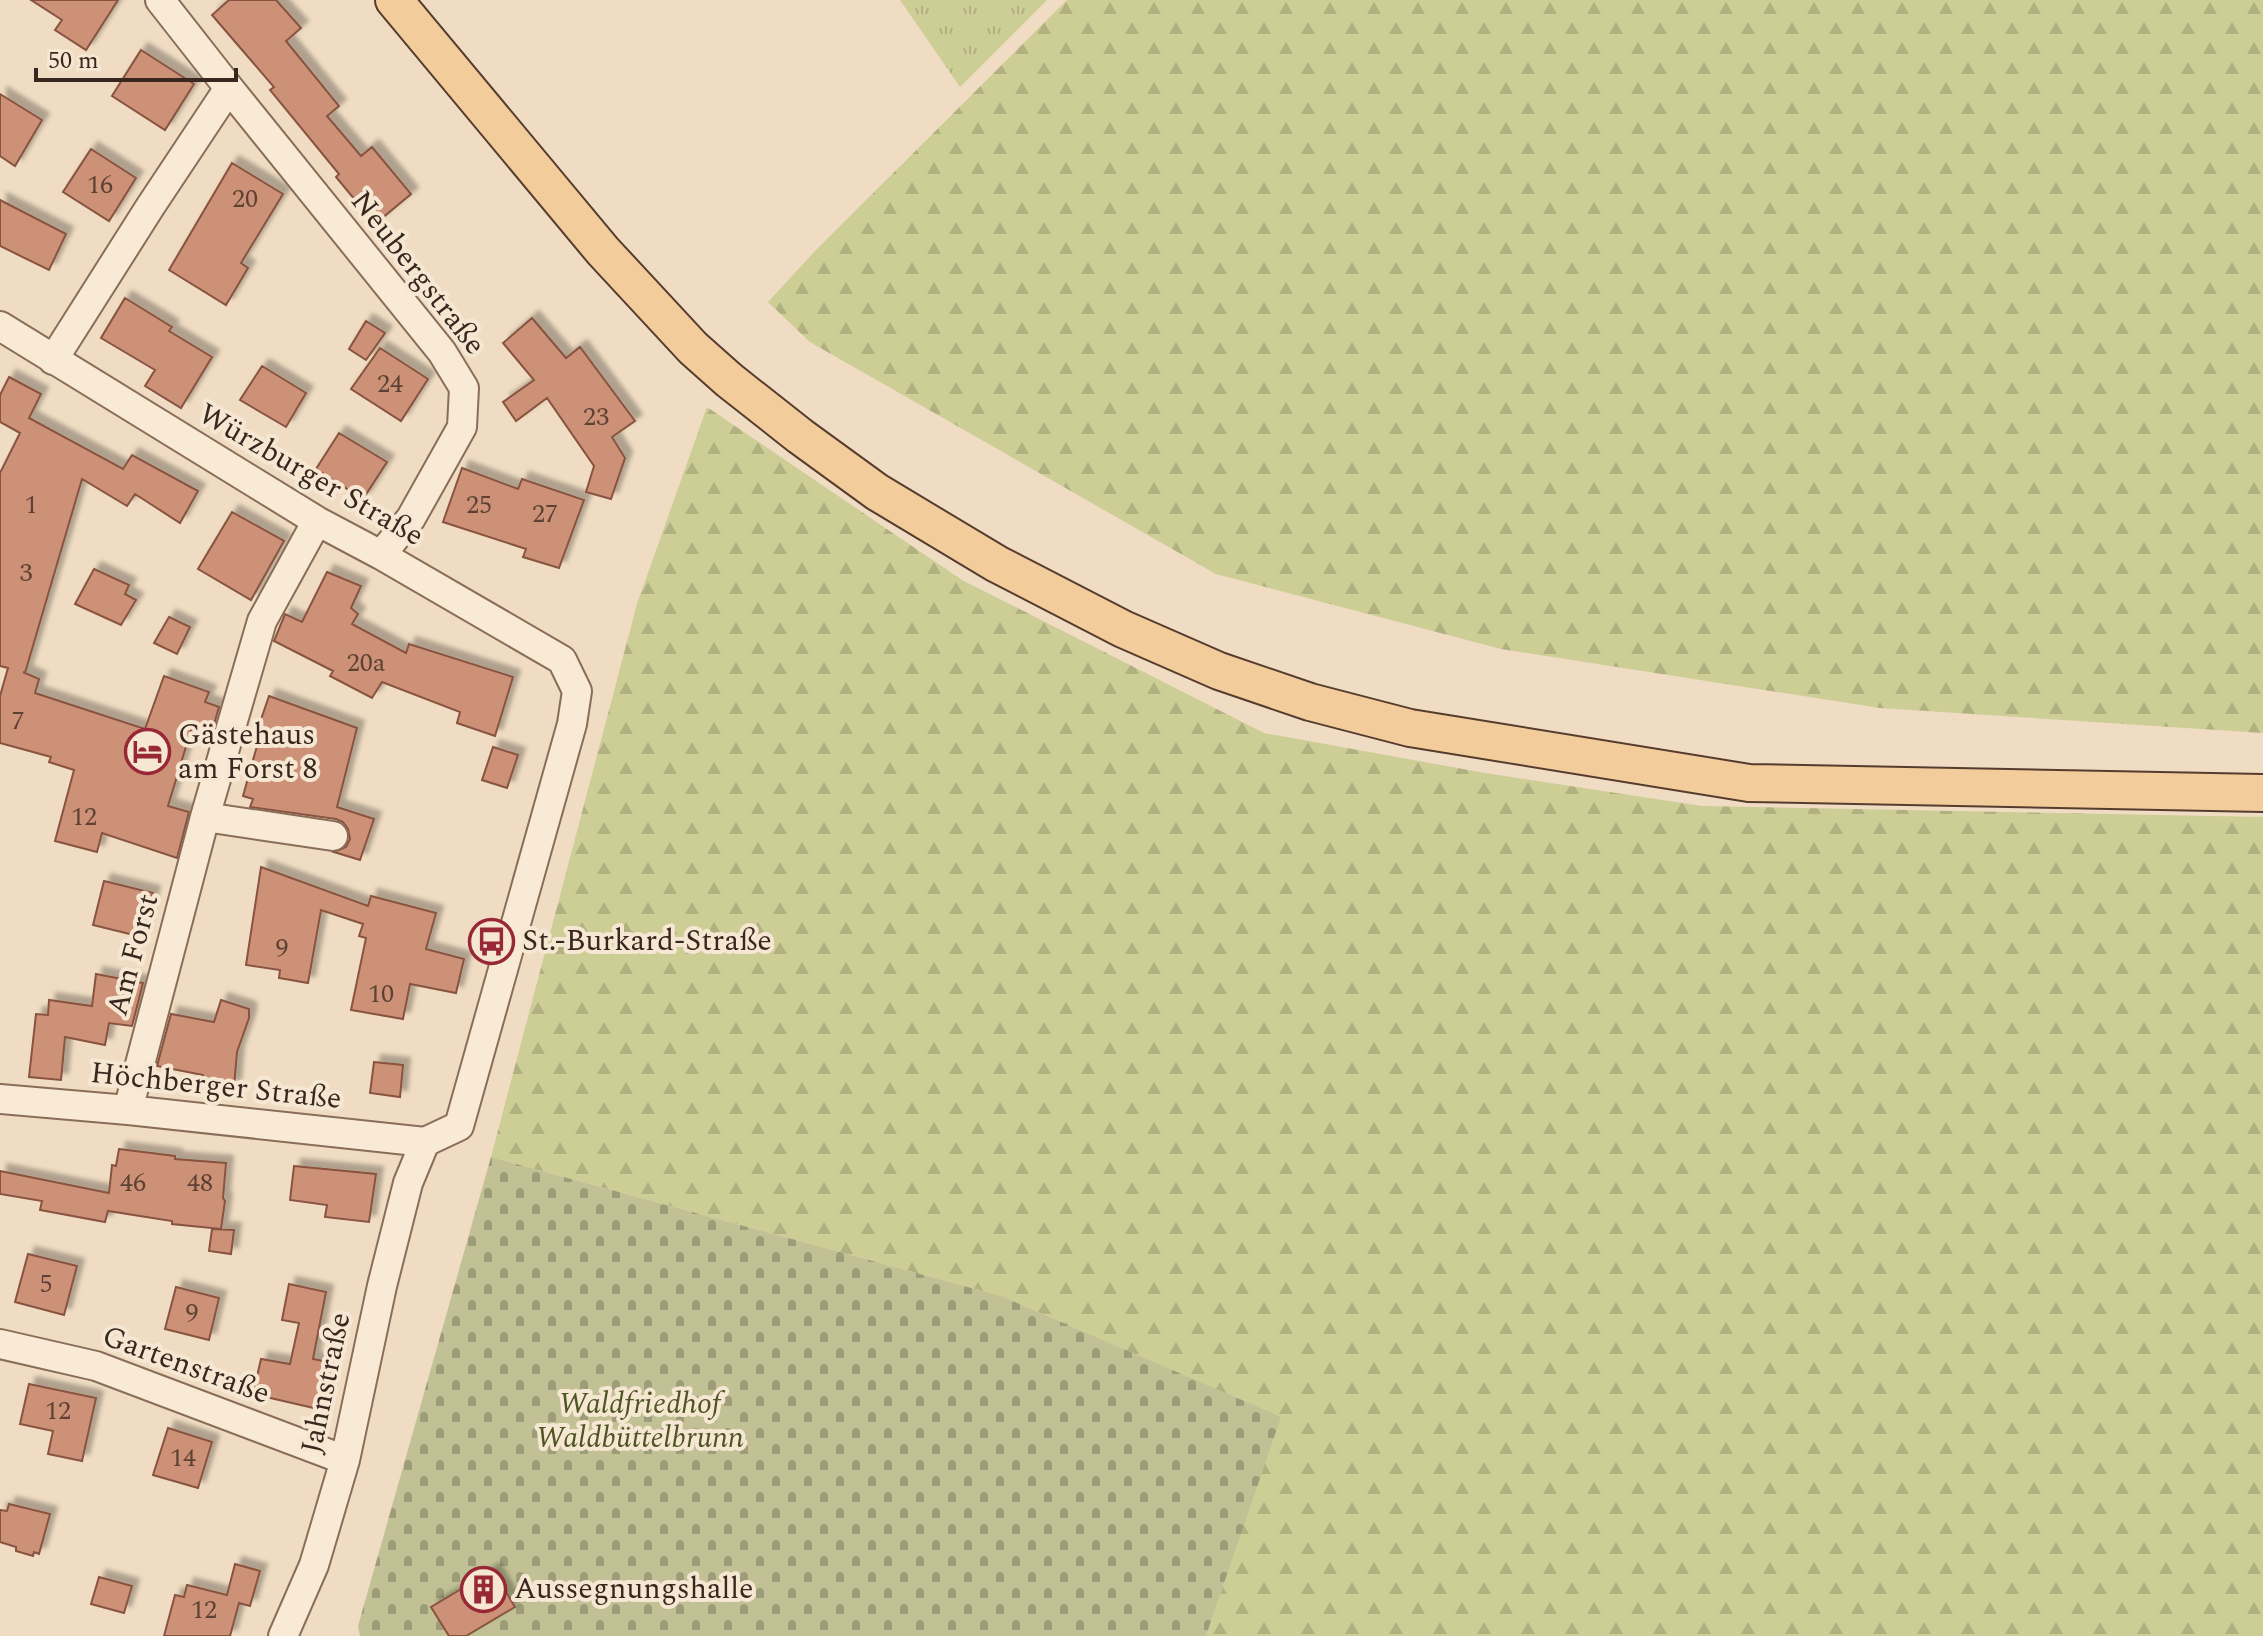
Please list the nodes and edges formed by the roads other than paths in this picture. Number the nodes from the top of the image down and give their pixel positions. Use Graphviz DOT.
graph roads {
  1 [pos="160,0"];
  2 [pos="394,0"];
  3 [pos="229,88"];
  4 [pos="2,333"];
  5 [pos="53,360"];
  6 [pos="317,521"];
  7 [pos="381,555"];
  8 [pos="2263,793"];
  9 [pos="205,817"];
  10 [pos="333,836"];
  11 [pos="0,1099"];
  12 [pos="128,1110"];
  13 [pos="425,1142"];
  14 [pos="0,1344"];
  15 [pos="345,1460"];
  16 [pos="283,1636"];
  1 -- 3 [label="street, Neubergstraße"];
  2 -- 8 [label="main road"];
  3 -- 5 [label="street"];
  3 -- 7 [label="street, Neubergstraße"];
  4 -- 5 [label="street, Würzburger Straße"];
  5 -- 6 [label="street, Würzburger Straße"];
  6 -- 7 [label="street, Würzburger Straße"];
  6 -- 9 [label="street, Am Forst"];
  7 -- 13 [label="street, Würzburger Straße"];
  9 -- 10 [label="street"];
  9 -- 12 [label="street, Am Forst"];
  11 -- 12 [label="street, Höchberger Straße"];
  12 -- 13 [label="street, Höchberger Straße"];
  13 -- 15 [label="street, Jahnstraße"];
  14 -- 15 [label="street, Gartenstraße"];
  15 -- 16 [label="street, Jahnstraße"];
}
